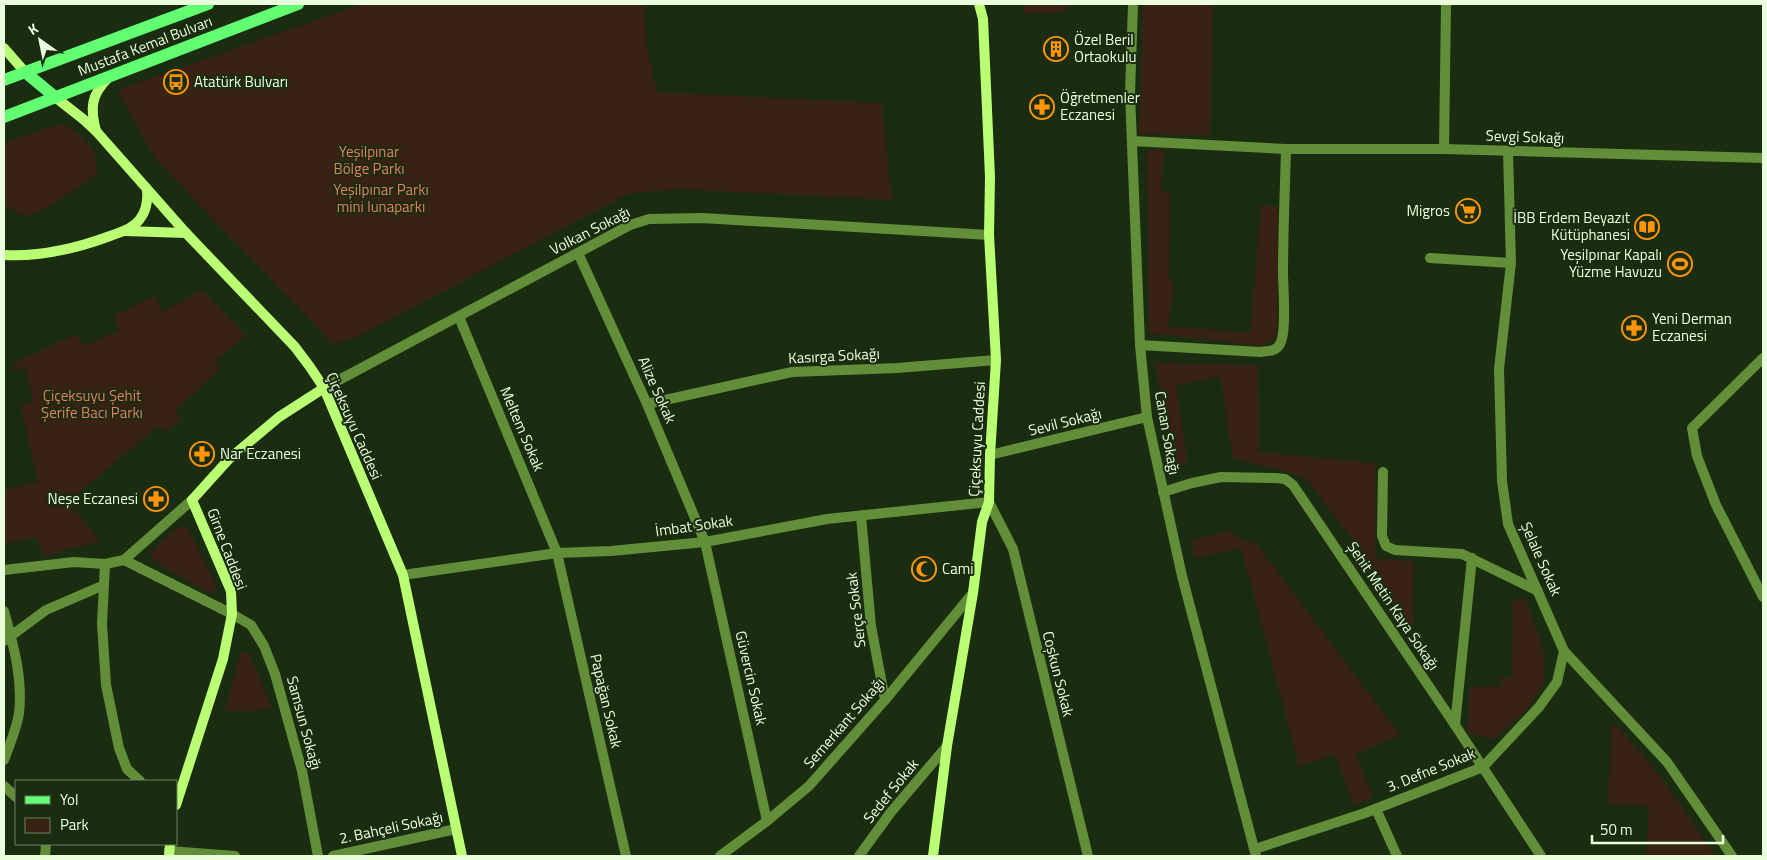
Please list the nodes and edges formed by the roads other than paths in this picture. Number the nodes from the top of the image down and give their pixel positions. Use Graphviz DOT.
graph roads {
  1 [pos="208,4"];
  2 [pos="298,4"];
  3 [pos="978,4"];
  4 [pos="988,4"];
  5 [pos="1133,4"];
  6 [pos="1446,4"];
  7 [pos="983,19"];
  8 [pos="4,48"];
  9 [pos="25,72"];
  10 [pos="108,78"];
  11 [pos="4,80"];
  12 [pos="56,97"];
  13 [pos="4,117"];
  14 [pos="96,131"];
  15 [pos="1132,141"];
  16 [pos="1286,148"];
  17 [pos="1444,149"];
  18 [pos="1508,151"];
  19 [pos="1763,158"];
  20 [pos="147,190"];
  21 [pos="124,231"];
  22 [pos="186,233"];
  23 [pos="989,235"];
  24 [pos="578,253"];
  25 [pos="4,254"];
  26 [pos="1430,258"];
  27 [pos="1511,263"];
  28 [pos="459,317"];
  29 [pos="1140,345"];
  30 [pos="1763,358"];
  31 [pos="996,360"];
  32 [pos="324,388"];
  33 [pos="647,404"];
  34 [pos="1146,417"];
  35 [pos="990,456"];
  36 [pos="1383,472"];
  37 [pos="1163,492"];
  38 [pos="192,500"];
  39 [pos="989,502"];
  40 [pos="861,516"];
  41 [pos="705,542"];
  42 [pos="557,553"];
  43 [pos="1472,558"];
  44 [pos="124,560"];
  45 [pos="105,564"];
  46 [pos="4,570"];
  47 [pos="403,576"];
  48 [pos="104,586"];
  49 [pos="1538,591"];
  50 [pos="974,593"];
  51 [pos="1763,597"];
  52 [pos="4,611"];
  53 [pos="232,614"];
  54 [pos="7,639"];
  55 [pos="1564,652"];
  56 [pos="885,700"];
  57 [pos="1456,725"];
  58 [pos="947,746"];
  59 [pos="4,760"];
  60 [pos="1483,767"];
  61 [pos="139,780"];
  62 [pos="4,786"];
  63 [pos="15,796"];
  64 [pos="178,798"];
  65 [pos="1376,809"];
  66 [pos="768,821"];
  67 [pos="456,829"];
  68 [pos="169,850"];
  69 [pos="1255,852"];
  70 [pos="235,856"];
  71 [pos="318,856"];
  72 [pos="334,856"];
  73 [pos="462,856"];
  74 [pos="626,856"];
  75 [pos="720,856"];
  76 [pos="860,856"];
  77 [pos="933,856"];
  78 [pos="1088,856"];
  79 [pos="1397,856"];
  80 [pos="1540,856"];
  81 [pos="1732,856"];
  1 -- 9 [label="main road, Mustafa Kemal Bulvarı"];
  2 -- 10 [label="main road, Mustafa Kemal Bulvarı"];
  3 -- 7 [label="street, Çiçeksuyu Caddesi"];
  4 -- 7 [label="street, Çiçeksuyu Caddesi"];
  5 -- 15 [label="street, Canan Sokağı"];
  6 -- 17 [label="street"];
  7 -- 23 [label="street, Çiçeksuyu Caddesi"];
  8 -- 9 [label="street"];
  9 -- 11 [label="main road, Mustafa Kemal Bulvarı"];
  9 -- 12 [label="main road"];
  10 -- 12 [label="main road, Mustafa Kemal Bulvarı"];
  10 -- 14 [label="street"];
  12 -- 13 [label="main road, Mustafa Kemal Bulvarı"];
  12 -- 14 [label="street, Çiçeksuyu Caddesi"];
  14 -- 20 [label="street, Çiçeksuyu Caddesi"];
  15 -- 16 [label="street, Sevgi Sokağı"];
  15 -- 29 [label="street, Canan Sokağı"];
  16 -- 17 [label="street, Sevgi Sokağı"];
  16 -- 29 [label="street"];
  17 -- 18 [label="street, Sevgi Sokağı"];
  18 -- 19 [label="street, Sevgi Sokağı"];
  18 -- 27 [label="street, Şelale Sokak"];
  20 -- 21 [label="street"];
  20 -- 22 [label="street, Çiçeksuyu Caddesi"];
  21 -- 22 [label="street"];
  21 -- 25 [label="street"];
  22 -- 32 [label="street, Çiçeksuyu Caddesi"];
  23 -- 24 [label="street, Volkan Sokağı"];
  23 -- 31 [label="street, Çiçeksuyu Caddesi"];
  24 -- 28 [label="street, Volkan Sokağı"];
  24 -- 33 [label="street, Alize Sokak"];
  26 -- 27 [label="street"];
  27 -- 49 [label="street, Şelale Sokak"];
  28 -- 32 [label="street, Volkan Sokağı"];
  28 -- 42 [label="street, Meltem Sokak"];
  29 -- 34 [label="street, Canan Sokağı"];
  30 -- 51 [label="street"];
  31 -- 33 [label="street, Kasırga Sokağı"];
  31 -- 35 [label="street, Çiçeksuyu Caddesi"];
  32 -- 38 [label="street, Girne Caddesi"];
  32 -- 47 [label="street, Çiçeksuyu Caddesi"];
  33 -- 41 [label="street, Alize Sokak"];
  34 -- 35 [label="street, Sevil Sokağı"];
  34 -- 37 [label="street, Canan Sokağı"];
  35 -- 39 [label="street, Çiçeksuyu Caddesi"];
  36 -- 43 [label="street"];
  37 -- 57 [label="street, Şehit Metin Kaya Sokağı"];
  37 -- 69 [label="street, Canan Sokağı"];
  38 -- 44 [label="street"];
  38 -- 53 [label="street, Girne Caddesi"];
  39 -- 40 [label="street, İmbat Sokak"];
  39 -- 50 [label="street, Çiçeksuyu Caddesi"];
  39 -- 78 [label="street, Coşkun Sokak"];
  40 -- 41 [label="street, İmbat Sokak"];
  40 -- 56 [label="street, Serçe Sokak"];
  41 -- 42 [label="street, İmbat Sokak"];
  41 -- 66 [label="street, Güvercin Sokak"];
  42 -- 47 [label="street, İmbat Sokak"];
  42 -- 74 [label="street, Papağan Sokak"];
  43 -- 49 [label="street"];
  43 -- 57 [label="street"];
  44 -- 45 [label="street"];
  44 -- 53 [label="street, Samsun Sokağı"];
  45 -- 46 [label="street"];
  45 -- 48 [label="street"];
  47 -- 67 [label="street, Çiçeksuyu Caddesi"];
  48 -- 54 [label="street"];
  48 -- 61 [label="street"];
  49 -- 55 [label="street, Şelale Sokak"];
  50 -- 56 [label="street, Semerkant Sokağı"];
  50 -- 58 [label="street, Çiçeksuyu Caddesi"];
  52 -- 54 [label="street"];
  53 -- 64 [label="street, Girne Caddesi"];
  53 -- 71 [label="street, Samsun Sokağı"];
  54 -- 59 [label="street"];
  55 -- 60 [label="street, 3. Defne Sokak"];
  55 -- 81 [label="street, Şelale Sokak"];
  56 -- 66 [label="street, Semerkant Sokağı"];
  57 -- 60 [label="street, Şehit Metin Kaya Sokağı"];
  58 -- 76 [label="street, Sedef Sokak"];
  58 -- 77 [label="street, Çiçeksuyu Caddesi"];
  60 -- 65 [label="street, 3. Defne Sokak"];
  60 -- 80 [label="street, Şehit Metin Kaya Sokağı"];
  62 -- 63 [label="street"];
  65 -- 69 [label="street, 3. Defne Sokak"];
  65 -- 79 [label="street"];
  66 -- 75 [label="street, Semerkant Sokağı"];
  67 -- 72 [label="street, 2. Bahçeli Sokağı"];
  67 -- 73 [label="street, Çiçeksuyu Caddesi"];
  68 -- 70 [label="street"];
}
